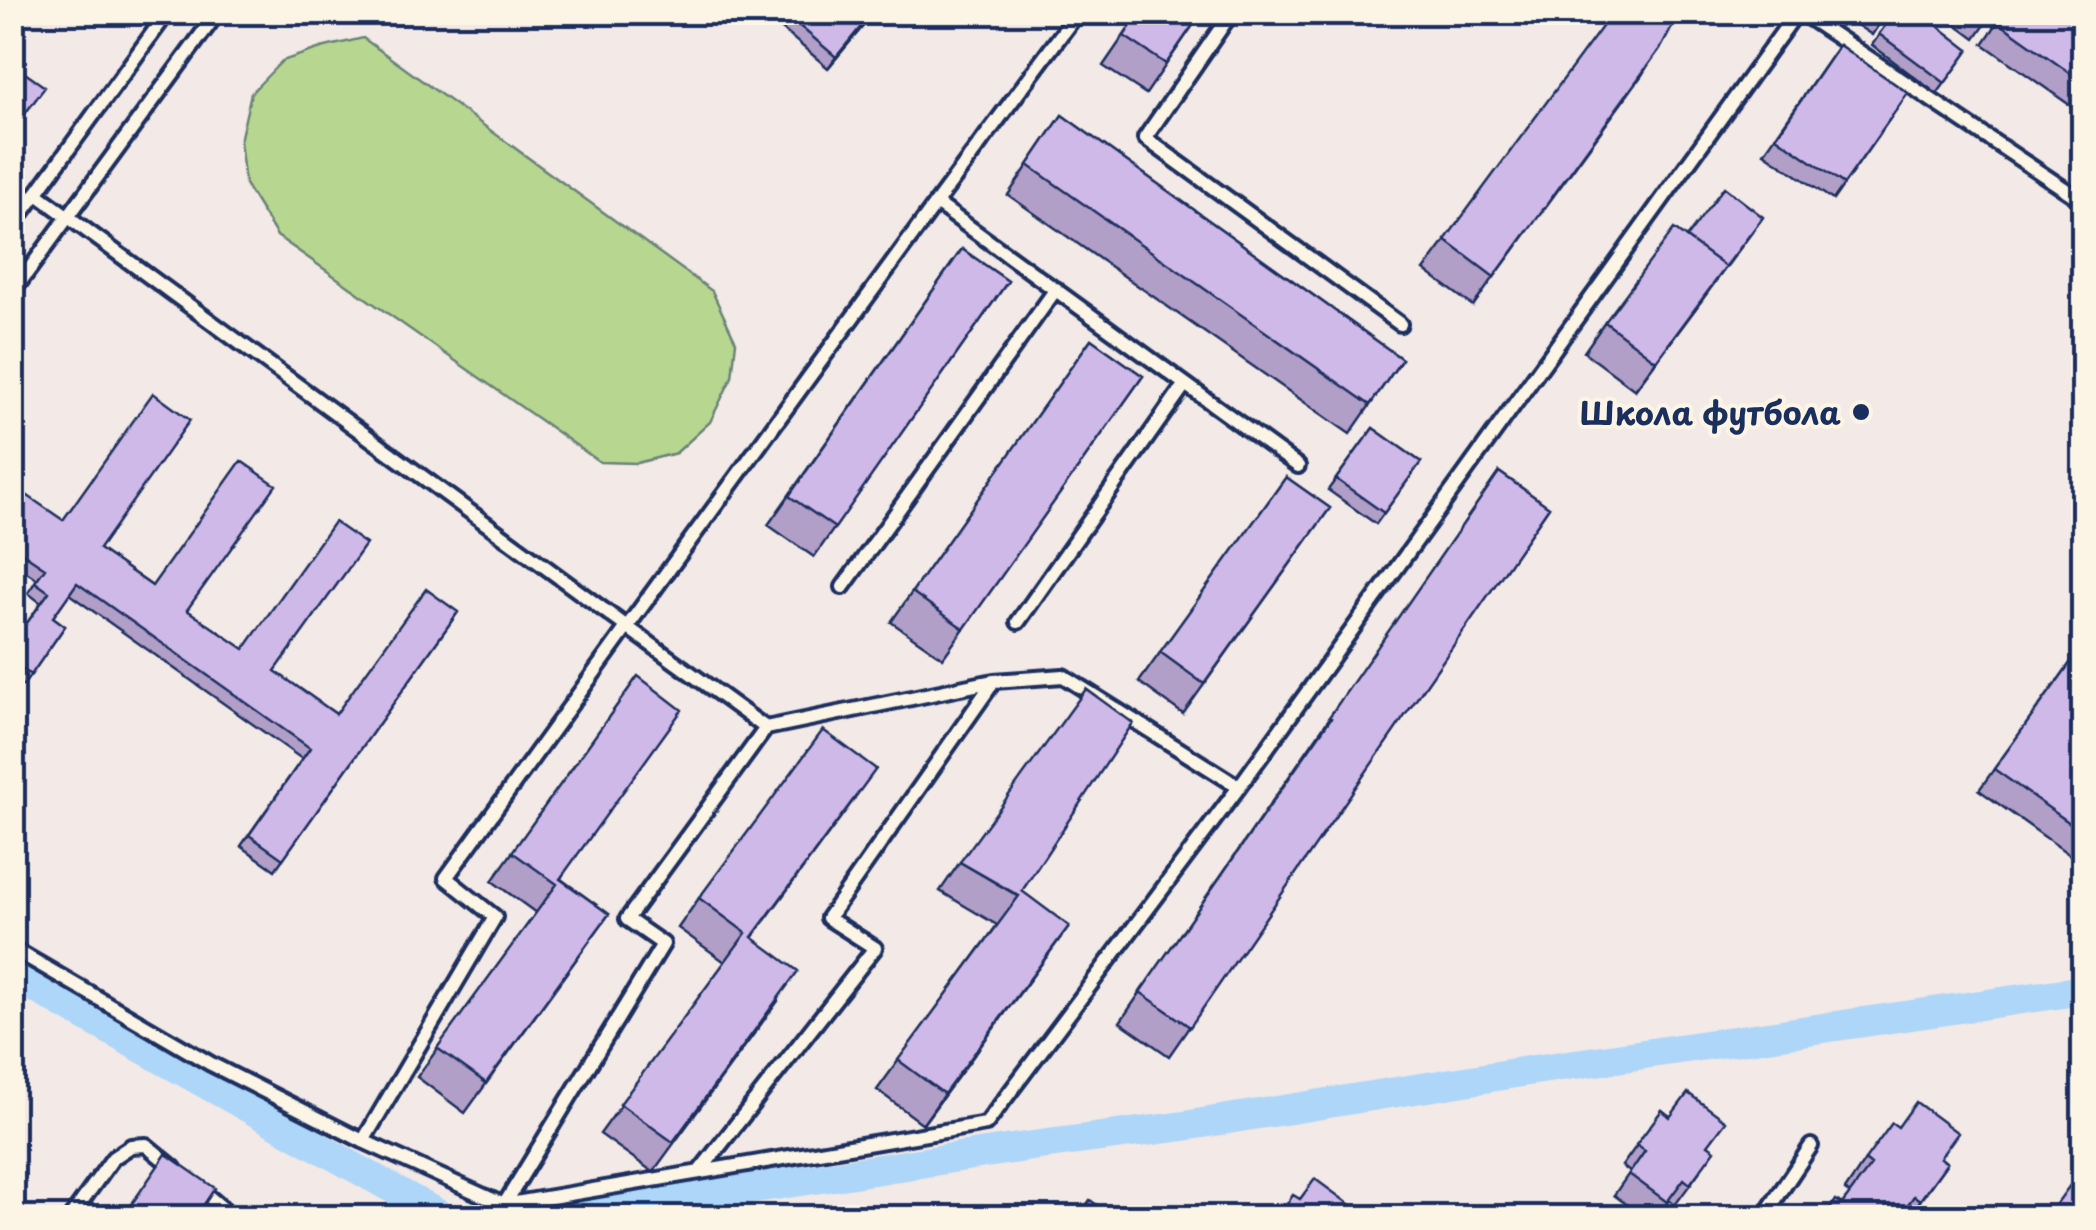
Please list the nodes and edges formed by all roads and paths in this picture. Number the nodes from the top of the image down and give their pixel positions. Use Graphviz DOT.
graph roads {
  1 [pos="218,12"];
  2 [pos="1078,12"];
  3 [pos="1232,12"];
  4 [pos="1799,12"];
  5 [pos="161,15"];
  6 [pos="37,194"];
  7 [pos="2084,202"];
  8 [pos="936,203"];
  9 [pos="68,216"];
  10 [pos="12,227"];
  11 [pos="1056,289"];
  12 [pos="12,293"];
  13 [pos="1400,324"];
  14 [pos="1185,384"];
  15 [pos="1298,466"];
  16 [pos="842,588"];
  17 [pos="1018,622"];
  18 [pos="626,628"];
  19 [pos="994,681"];
  20 [pos="766,728"];
  21 [pos="1239,787"];
  22 [pos="12,948"];
  23 [pos="363,1141"];
  24 [pos="1811,1146"];
  25 [pos="699,1172"];
  26 [pos="504,1205"];
  27 [pos="70,1218"];
  28 [pos="234,1218"];
  29 [pos="1762,1218"];
  1 -- 9 [label="lane"];
  2 -- 8 [label="lane"];
  3 -- 13 [label="lane"];
  4 -- 7 [label="lane"];
  4 -- 21 [label="lane"];
  5 -- 6 [label="lane"];
  6 -- 9 [label="lane"];
  6 -- 10 [label="lane"];
  8 -- 11 [label="lane"];
  8 -- 18 [label="lane"];
  9 -- 12 [label="lane"];
  9 -- 18 [label="lane"];
  11 -- 14 [label="lane"];
  11 -- 16 [label="lane"];
  14 -- 15 [label="lane"];
  14 -- 17 [label="lane"];
  18 -- 20 [label="lane"];
  18 -- 23 [label="lane"];
  19 -- 20 [label="lane"];
  19 -- 21 [label="lane"];
  19 -- 25 [label="lane"];
  20 -- 26 [label="lane"];
  21 -- 25 [label="lane"];
  22 -- 23 [label="lane"];
  23 -- 26 [label="lane"];
  24 -- 29 [label="lane"];
  25 -- 26 [label="lane"];
  27 -- 28 [label="lane"];
}
